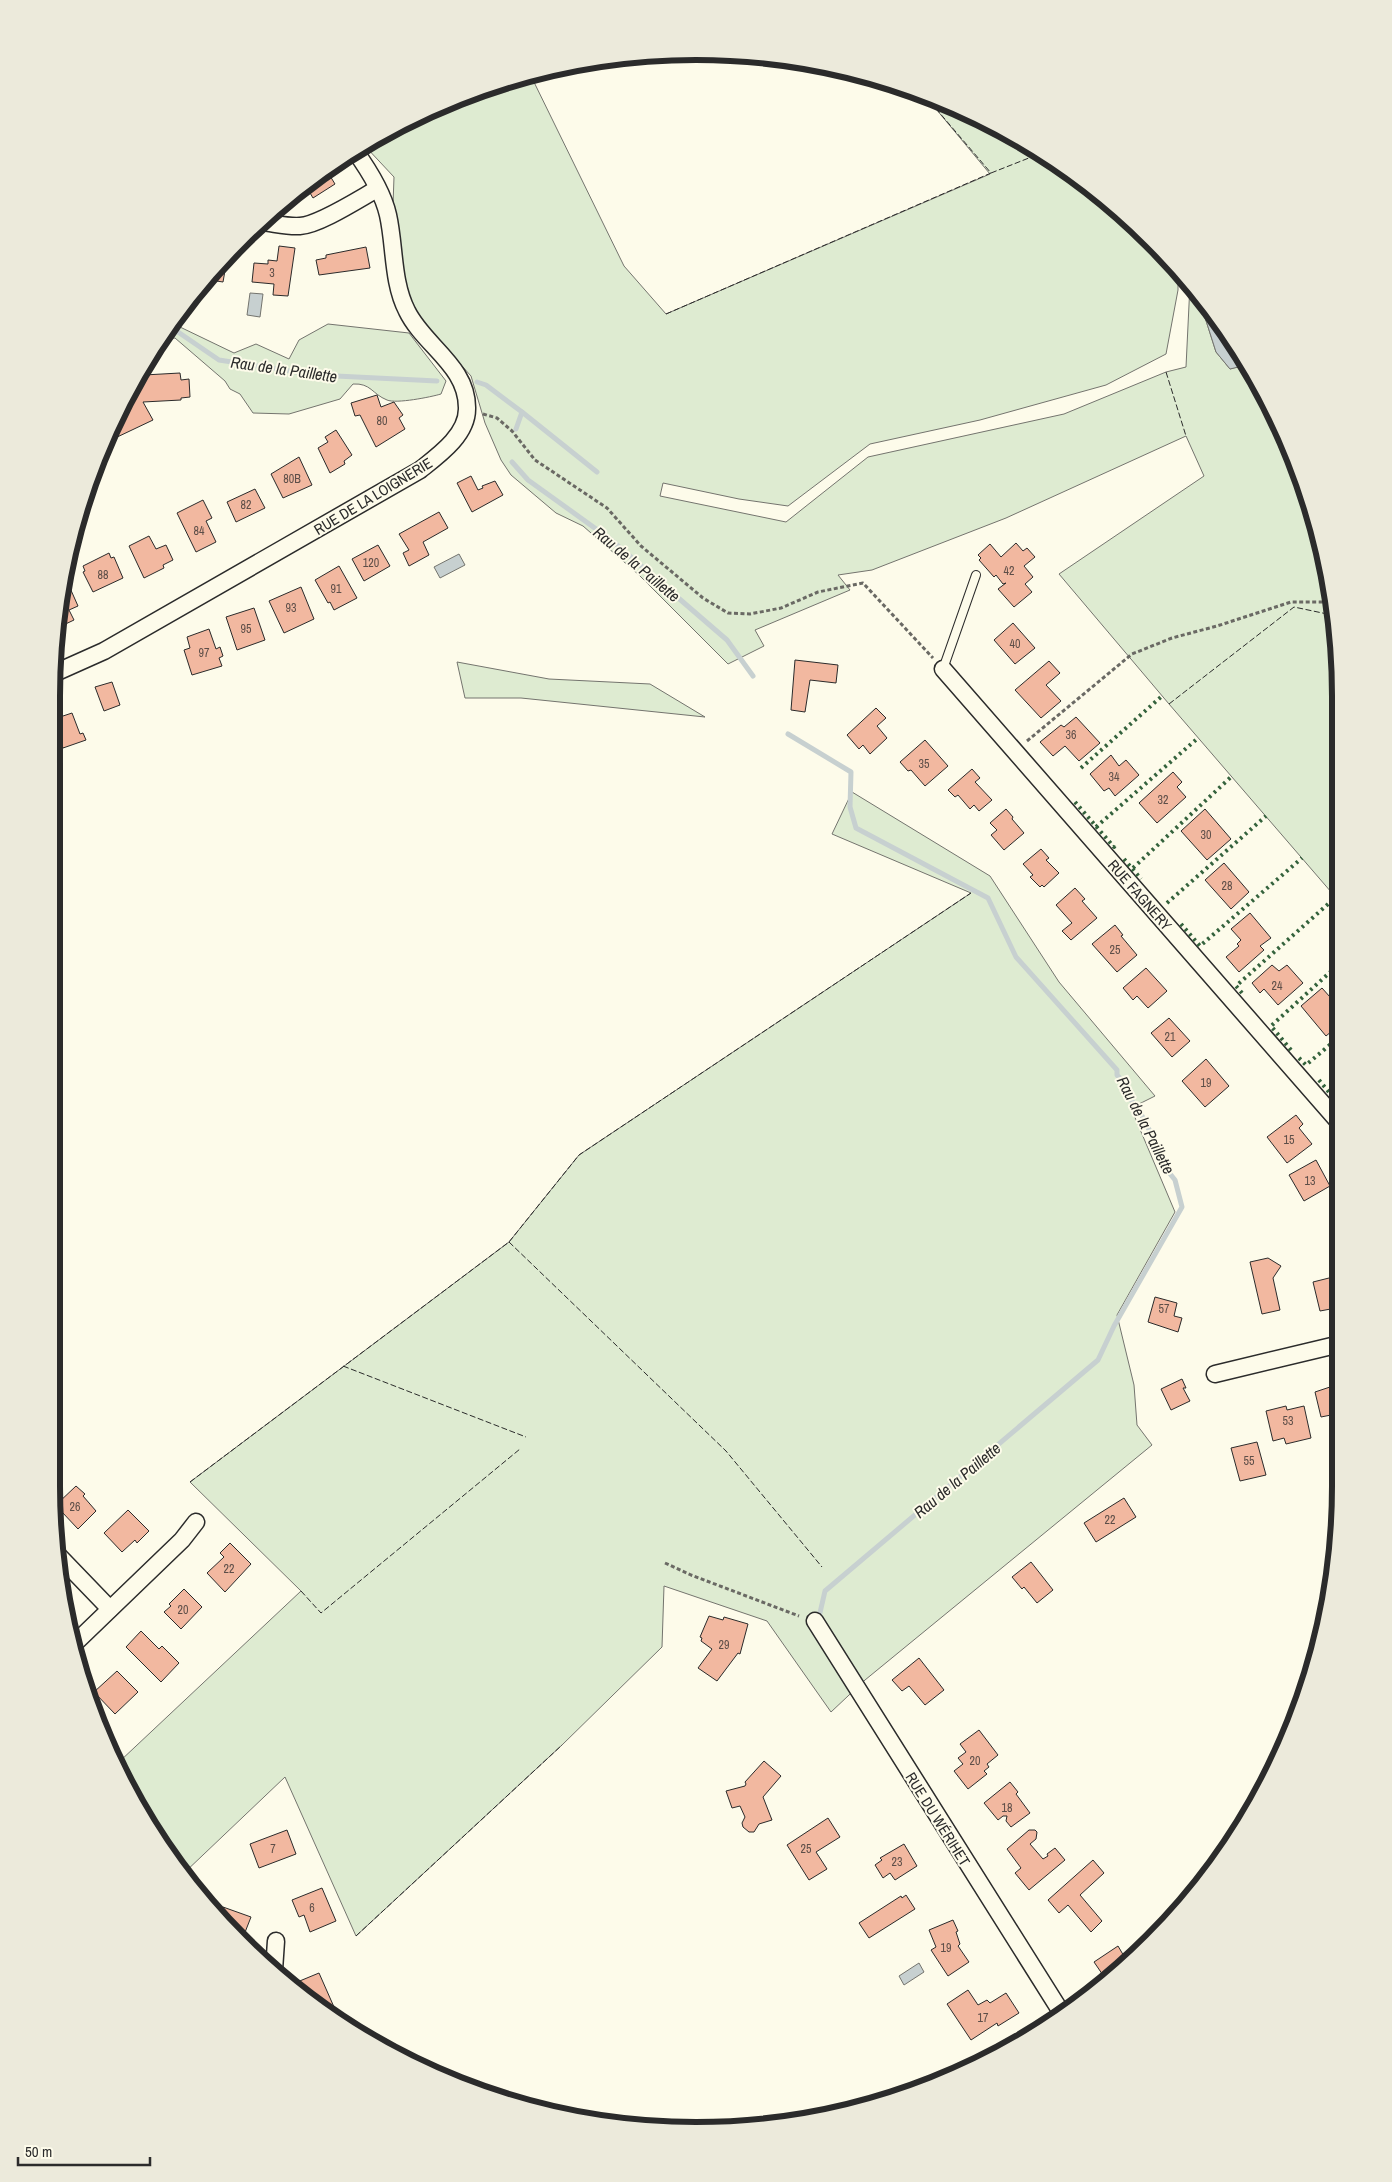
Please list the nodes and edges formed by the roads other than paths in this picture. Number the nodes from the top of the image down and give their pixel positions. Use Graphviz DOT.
graph roads {
  1 [pos="359,157"];
  2 [pos="377,189"];
  3 [pos="271,223"];
  4 [pos="976,575"];
  5 [pos="943,669"];
  6 [pos="61,670"];
  7 [pos="1332,1114"];
  8 [pos="1332,1346"];
  9 [pos="1215,1374"];
  10 [pos="196,1522"];
  11 [pos="64,1562"];
  12 [pos="110,1610"];
  13 [pos="815,1621"];
  14 [pos="79,1639"];
  15 [pos="276,1941"];
  16 [pos="275,1962"];
  17 [pos="1059,2008"];
  1 -- 2 [label="street"];
  2 -- 3 [label="street"];
  2 -- 6 [label="street, RUE DE LA LOIGNERIE"];
  4 -- 5 [label="lane"];
  5 -- 7 [label="street, RUE FAGNERY"];
  8 -- 9 [label="street"];
  10 -- 12 [label="street"];
  11 -- 12 [label="street"];
  12 -- 14 [label="street"];
  13 -- 17 [label="street, RUE DU WÉRIHET"];
  15 -- 16 [label="street"];
}
